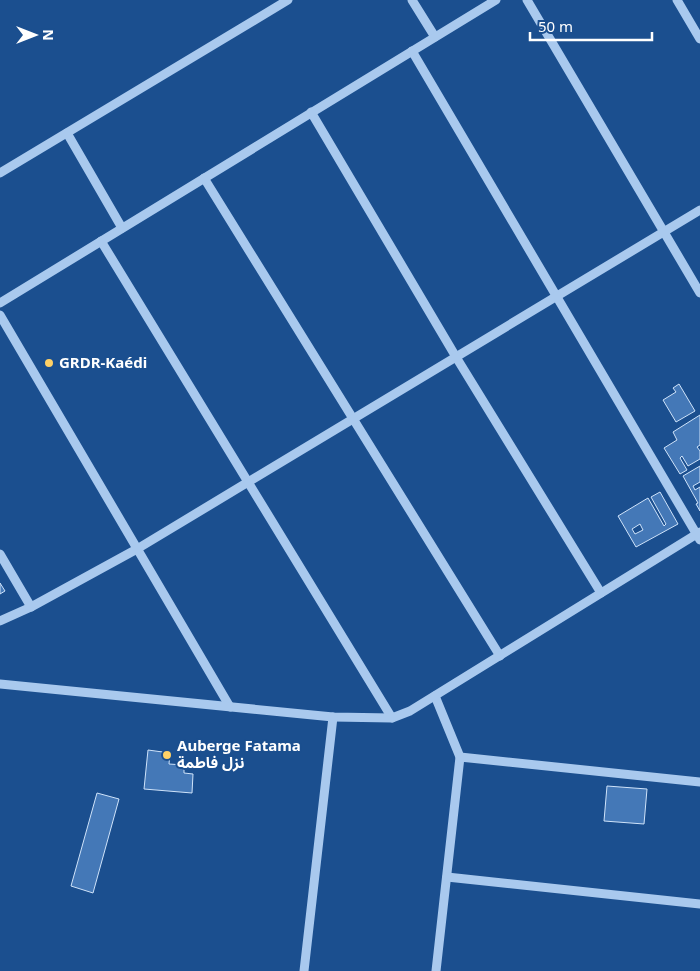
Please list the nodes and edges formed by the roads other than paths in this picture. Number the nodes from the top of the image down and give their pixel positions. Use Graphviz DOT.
graph roads {
  1 [pos="288,0"];
  2 [pos="412,0"];
  3 [pos="496,0"];
  4 [pos="528,0"];
  5 [pos="677,0"];
  6 [pos="435,37"];
  7 [pos="700,39"];
  8 [pos="412,51"];
  9 [pos="311,112"];
  10 [pos="66,133"];
  11 [pos="0,173"];
  12 [pos="204,178"];
  13 [pos="700,210"];
  14 [pos="122,228"];
  15 [pos="664,232"];
  16 [pos="101,241"];
  17 [pos="700,293"];
  18 [pos="556,296"];
  19 [pos="0,303"];
  20 [pos="0,315"];
  21 [pos="456,358"];
  22 [pos="353,419"];
  23 [pos="248,482"];
  24 [pos="699,535"];
  25 [pos="137,549"];
  26 [pos="0,554"];
  27 [pos="601,593"];
  28 [pos="31,607"];
  29 [pos="0,621"];
  30 [pos="500,656"];
  31 [pos="0,684"];
  32 [pos="435,696"];
  33 [pos="230,706"];
  34 [pos="333,717"];
  35 [pos="392,718"];
  36 [pos="460,758"];
  37 [pos="700,782"];
  38 [pos="447,877"];
  39 [pos="700,904"];
  40 [pos="304,971"];
  41 [pos="436,971"];
  1 -- 10 [label="street"];
  2 -- 6 [label="street"];
  3 -- 6 [label="street"];
  4 -- 15 [label="street"];
  5 -- 7 [label="street"];
  6 -- 8 [label="street"];
  8 -- 9 [label="street"];
  8 -- 18 [label="street"];
  9 -- 12 [label="street"];
  9 -- 21 [label="street"];
  10 -- 11 [label="street"];
  10 -- 14 [label="street"];
  12 -- 14 [label="street"];
  12 -- 22 [label="street"];
  13 -- 15 [label="street"];
  14 -- 16 [label="street"];
  15 -- 17 [label="street"];
  15 -- 18 [label="street"];
  16 -- 19 [label="street"];
  16 -- 23 [label="street"];
  18 -- 21 [label="street"];
  18 -- 24 [label="street"];
  20 -- 25 [label="street"];
  21 -- 22 [label="street"];
  21 -- 27 [label="street"];
  22 -- 23 [label="street"];
  22 -- 30 [label="street"];
  23 -- 25 [label="street"];
  23 -- 35 [label="street"];
  24 -- 27 [label="street"];
  25 -- 28 [label="street"];
  25 -- 33 [label="street"];
  26 -- 28 [label="street"];
  27 -- 30 [label="street"];
  28 -- 29 [label="street"];
  30 -- 32 [label="street"];
  31 -- 33 [label="street"];
  32 -- 35 [label="street"];
  32 -- 36 [label="street"];
  33 -- 34 [label="street"];
  34 -- 35 [label="street"];
  34 -- 40 [label="street"];
  36 -- 37 [label="street"];
  36 -- 38 [label="street"];
  38 -- 39 [label="street"];
  38 -- 41 [label="street"];
}
